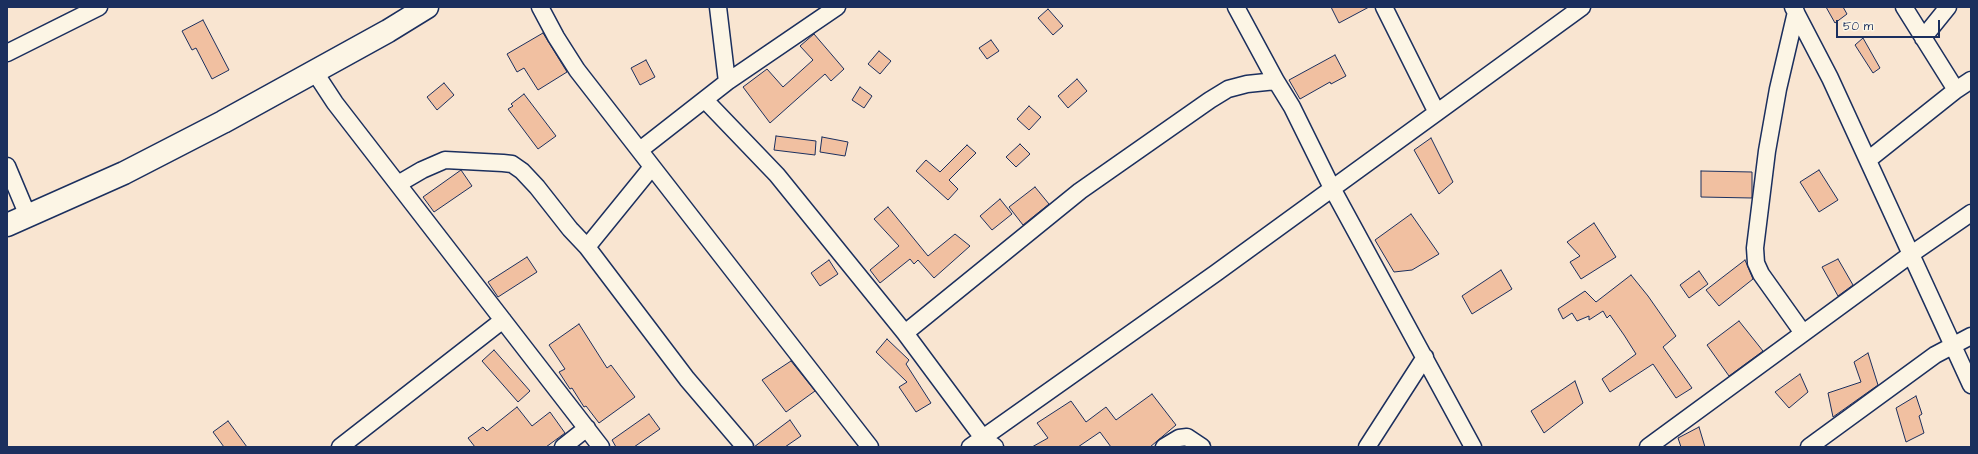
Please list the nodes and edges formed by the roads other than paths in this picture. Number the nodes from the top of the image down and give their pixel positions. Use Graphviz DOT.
graph roads {
  1 [pos="98,7"];
  2 [pos="426,7"];
  3 [pos="540,7"];
  4 [pos="718,7"];
  5 [pos="837,7"];
  6 [pos="1236,7"];
  7 [pos="1384,7"];
  8 [pos="1582,7"];
  9 [pos="1904,7"];
  10 [pos="1948,7"];
  11 [pos="1794,10"];
  12 [pos="1923,38"];
  13 [pos="7,53"];
  14 [pos="314,71"];
  15 [pos="1971,80"];
  16 [pos="1276,81"];
  17 [pos="727,82"];
  18 [pos="1956,90"];
  19 [pos="705,100"];
  20 [pos="1436,111"];
  21 [pos="640,150"];
  22 [pos="1868,160"];
  23 [pos="7,166"];
  24 [pos="652,167"];
  25 [pos="398,184"];
  26 [pos="1332,188"];
  27 [pos="1971,213"];
  28 [pos="28,216"];
  29 [pos="7,225"];
  30 [pos="587,247"];
  31 [pos="1910,255"];
  32 [pos="503,320"];
  33 [pos="905,332"];
  34 [pos="1803,333"];
  35 [pos="1971,336"];
  36 [pos="1952,345"];
  37 [pos="1425,357"];
  38 [pos="1971,385"];
  39 [pos="587,428"];
  40 [pos="989,442"];
  41 [pos="340,447"];
  42 [pos="562,447"];
  43 [pos="601,447"];
  44 [pos="745,447"];
  45 [pos="870,447"];
  46 [pos="970,447"];
  47 [pos="1164,447"];
  48 [pos="1202,447"];
  49 [pos="1367,447"];
  50 [pos="1473,447"];
  51 [pos="1648,447"];
  52 [pos="1809,447"];
  1 -- 13 [label="street"];
  2 -- 14 [label="main road"];
  3 -- 21 [label="street"];
  4 -- 17 [label="street"];
  5 -- 17 [label="street"];
  6 -- 16 [label="street"];
  7 -- 20 [label="street"];
  8 -- 20 [label="street"];
  9 -- 12 [label="street"];
  10 -- 12 [label="street"];
  11 -- 22 [label="street"];
  11 -- 34 [label="street"];
  12 -- 18 [label="street"];
  14 -- 25 [label="street"];
  14 -- 28 [label="main road"];
  15 -- 18 [label="street"];
  16 -- 26 [label="street"];
  16 -- 33 [label="street"];
  17 -- 19 [label="street"];
  18 -- 22 [label="street"];
  19 -- 21 [label="street"];
  19 -- 33 [label="street"];
  20 -- 26 [label="street"];
  21 -- 24 [label="street"];
  22 -- 31 [label="street"];
  23 -- 28 [label="street"];
  24 -- 30 [label="street"];
  24 -- 45 [label="street"];
  25 -- 30 [label="street"];
  25 -- 32 [label="street"];
  26 -- 37 [label="street"];
  26 -- 40 [label="street"];
  27 -- 31 [label="street"];
  28 -- 29 [label="main road"];
  30 -- 44 [label="street"];
  31 -- 34 [label="street"];
  31 -- 36 [label="street"];
  32 -- 39 [label="street"];
  32 -- 41 [label="street"];
  33 -- 40 [label="street"];
  34 -- 51 [label="street"];
  35 -- 36 [label="street"];
  36 -- 38 [label="street"];
  36 -- 52 [label="street"];
  37 -- 49 [label="street"];
  37 -- 50 [label="street"];
  39 -- 42 [label="street"];
  39 -- 43 [label="street"];
  40 -- 46 [label="street"];
  47 -- 48 [label="street"];
}
